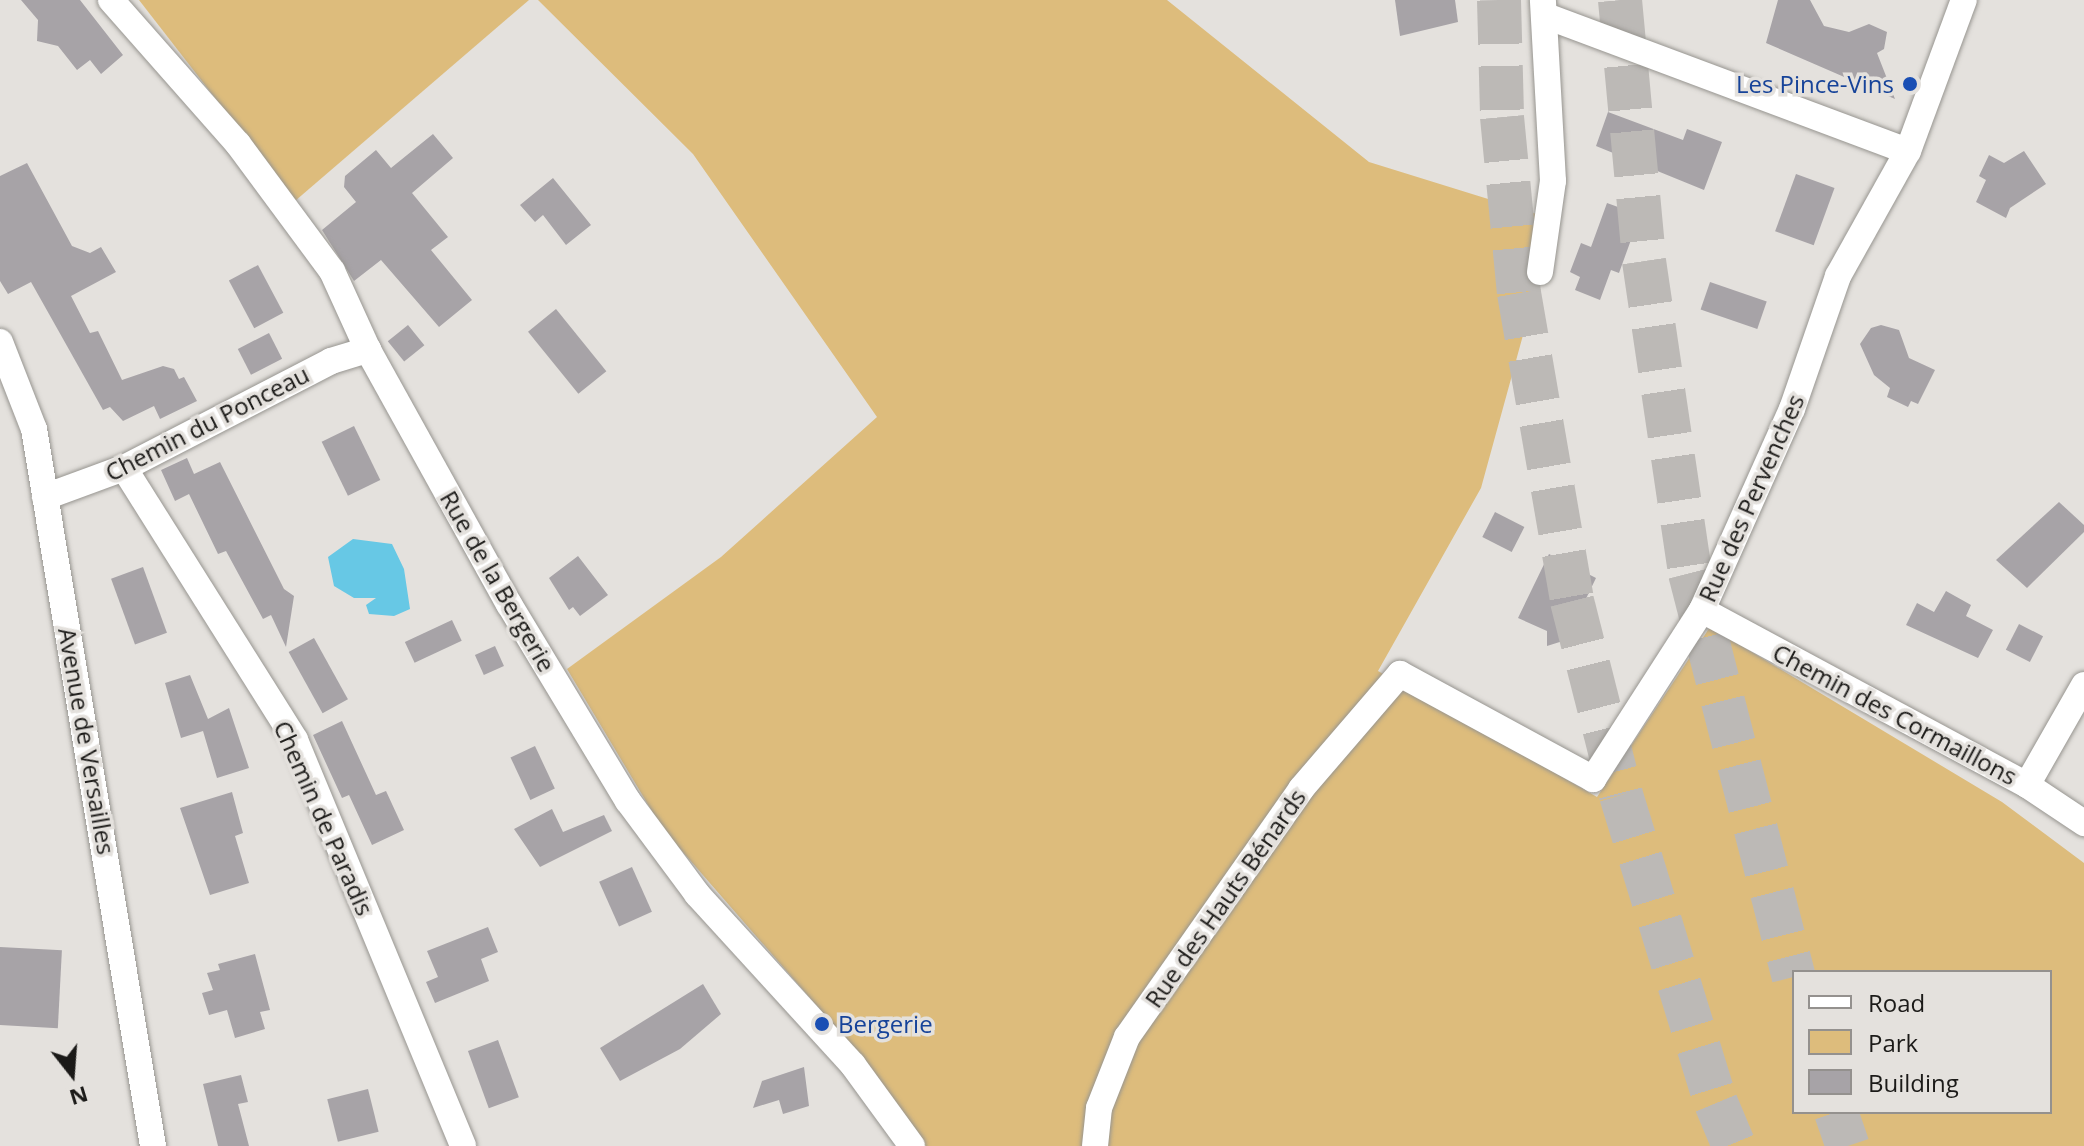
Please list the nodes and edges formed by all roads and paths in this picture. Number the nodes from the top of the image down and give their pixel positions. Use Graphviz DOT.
graph roads {
  1 [pos="111,0"];
  2 [pos="1964,0"];
  3 [pos="1544,8"];
  4 [pos="1908,151"];
  5 [pos="1540,272"];
  6 [pos="0,342"];
  7 [pos="368,350"];
  8 [pos="124,468"];
  9 [pos="45,497"];
  10 [pos="1702,610"];
  11 [pos="1400,674"];
  12 [pos="2084,685"];
  13 [pos="2027,785"];
  14 [pos="2084,823"];
  15 [pos="153,1146"];
  16 [pos="463,1146"];
  17 [pos="912,1146"];
  18 [pos="1095,1146"];
  1 -- 7 [label="street, Rue de la Bergerie"];
  2 -- 4 [label="street, Rue des Pervenches"];
  3 -- 4 [label="street"];
  3 -- 5 [label="street"];
  4 -- 10 [label="street, Rue des Pervenches"];
  6 -- 9 [label="street, Avenue de Versailles"];
  7 -- 8 [label="street, Chemin du Ponceau"];
  7 -- 17 [label="street, Rue de la Bergerie"];
  8 -- 9 [label="street, Chemin du Ponceau"];
  8 -- 16 [label="street, Chemin de Paradis"];
  9 -- 15 [label="street, Avenue de Versailles"];
  10 -- 11 [label="street, Rue des Pervenches"];
  10 -- 13 [label="street, Chemin des Cormaillons"];
  11 -- 18 [label="street, Rue des Hauts Bénards"];
  12 -- 13 [label="street"];
  13 -- 14 [label="street, Chemin des Cormaillons"];
}
